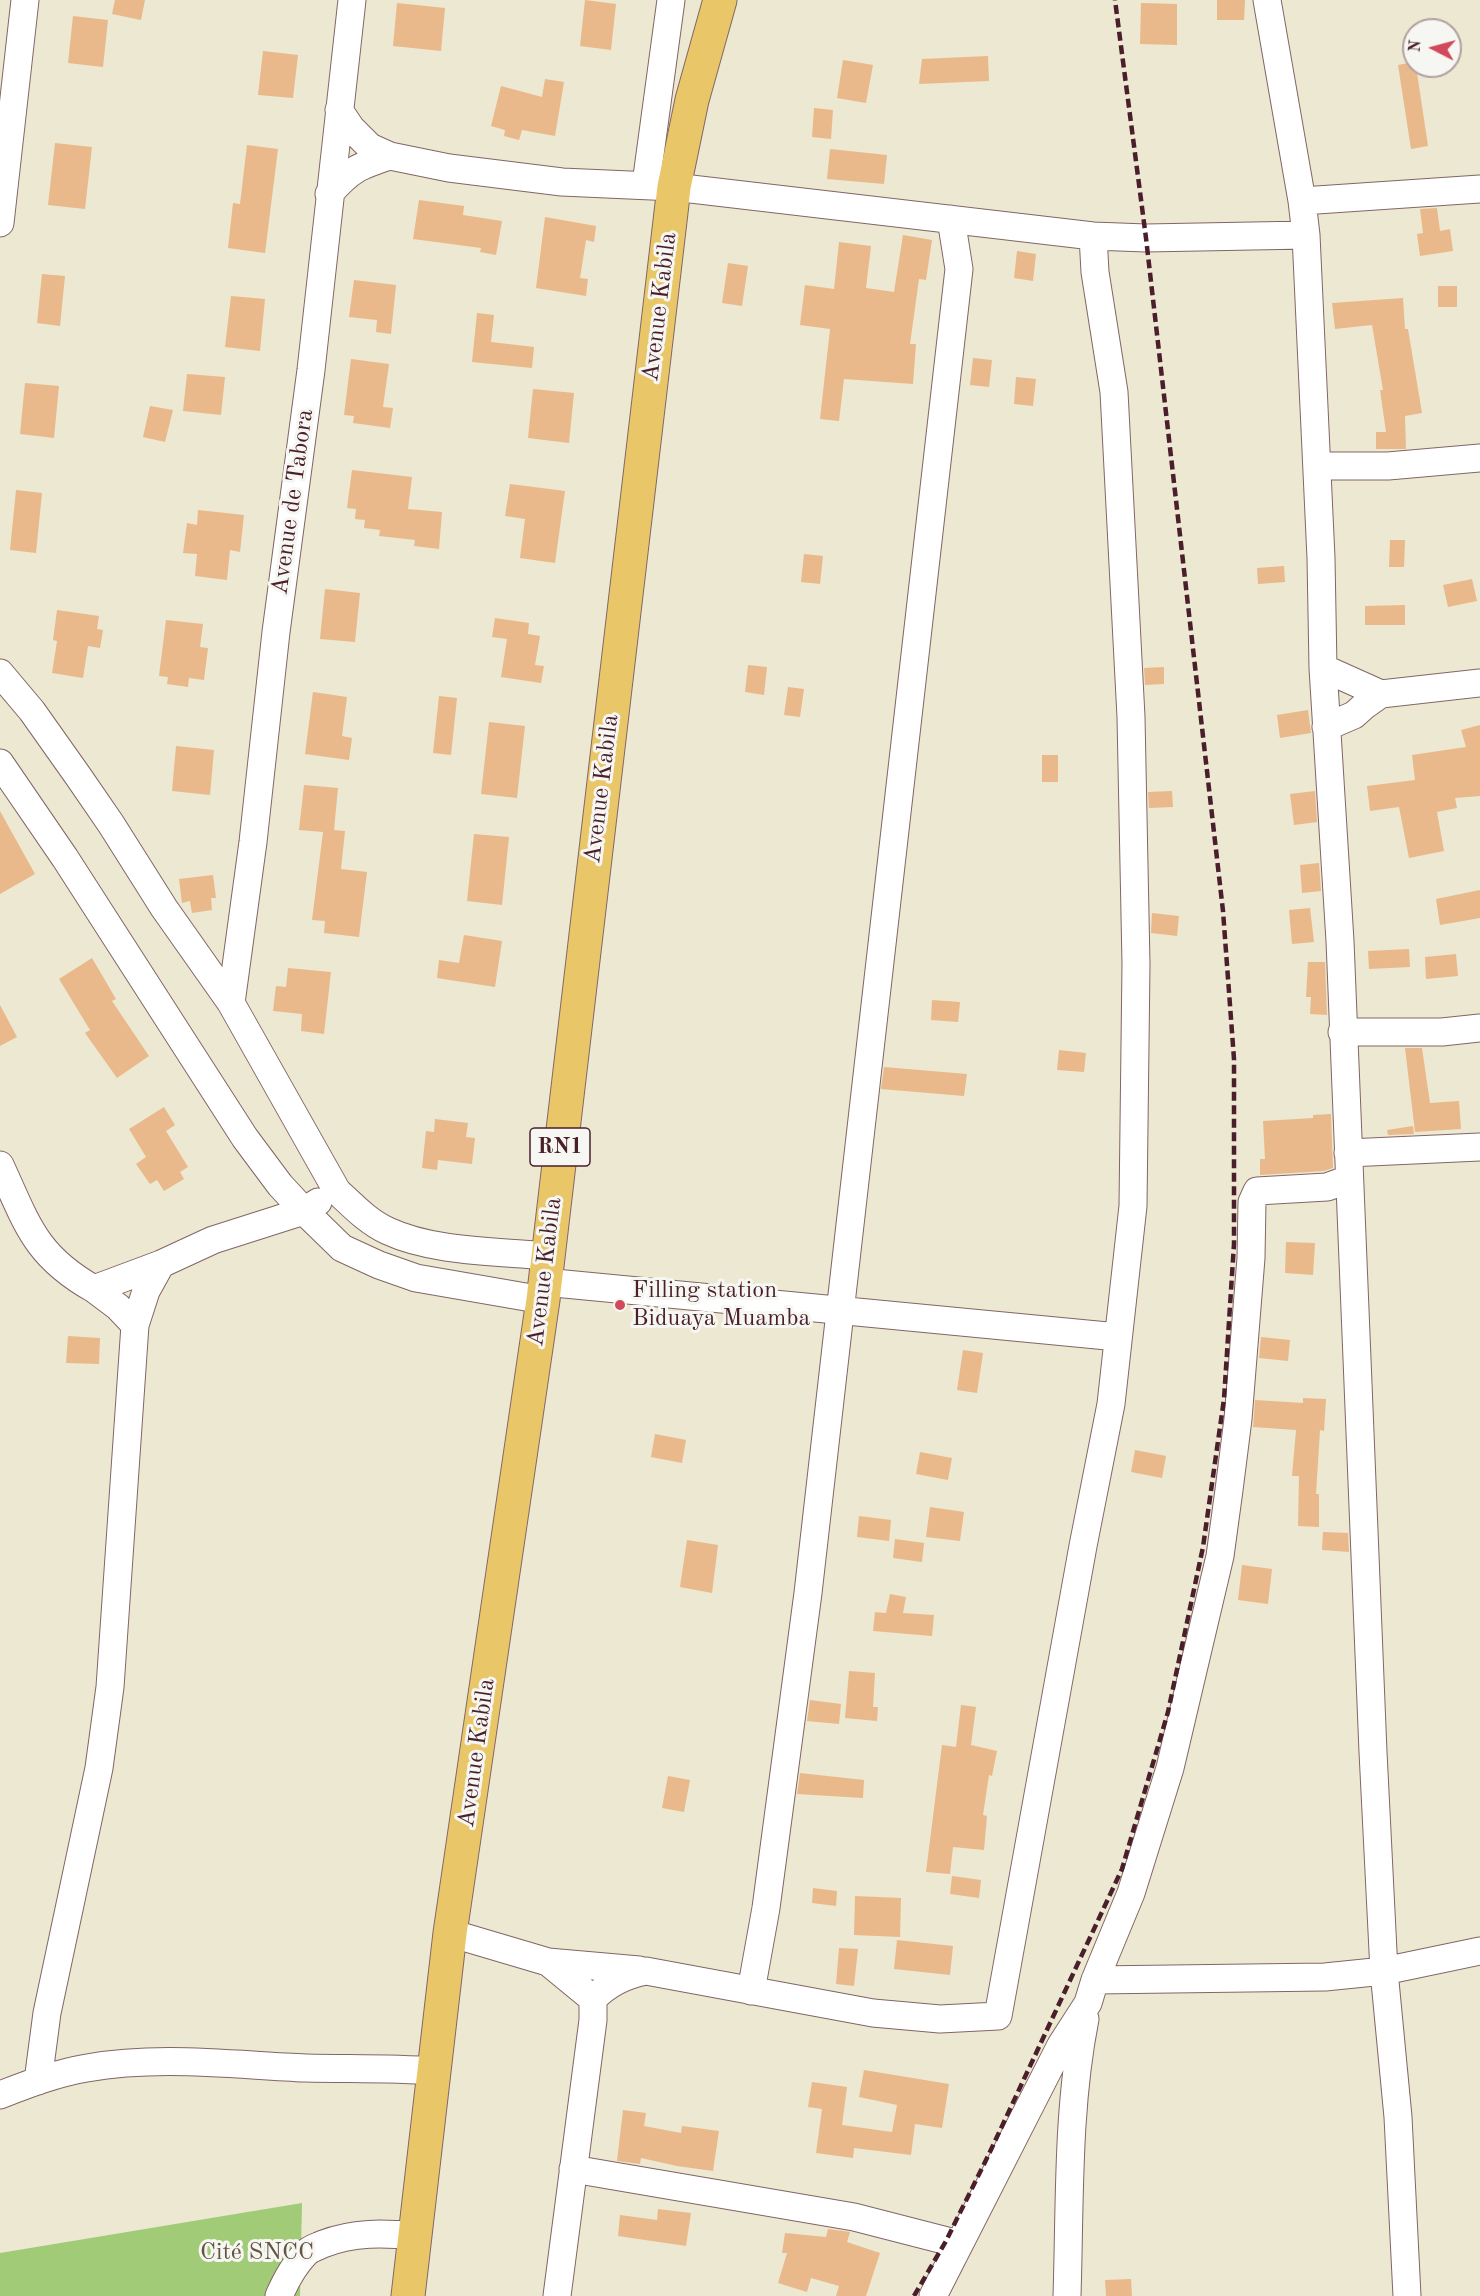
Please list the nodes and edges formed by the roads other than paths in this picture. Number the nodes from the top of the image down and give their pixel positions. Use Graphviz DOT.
graph roads {
  1 [pos="25,0"];
  2 [pos="352,0"];
  3 [pos="671,0"];
  4 [pos="720,0"];
  5 [pos="1267,0"];
  6 [pos="339,110"];
  7 [pos="390,156"];
  8 [pos="660,185"];
  9 [pos="1480,189"];
  10 [pos="329,194"];
  11 [pos="1302,201"];
  12 [pos="951,219"];
  13 [pos="0,223"];
  14 [pos="1005,224"];
  15 [pos="1306,235"];
  16 [pos="1093,236"];
  17 [pos="959,269"];
  18 [pos="1480,458"];
  19 [pos="1317,466"];
  20 [pos="1323,668"];
  21 [pos="0,673"];
  22 [pos="1480,683"];
  23 [pos="1381,694"];
  24 [pos="1326,727"];
  25 [pos="0,763"];
  26 [pos="231,1003"];
  27 [pos="1480,1028"];
  28 [pos="1342,1032"];
  29 [pos="1480,1147"];
  30 [pos="0,1165"];
  31 [pos="1348,1166"];
  32 [pos="337,1191"];
  33 [pos="304,1211"];
  34 [pos="172,1259"];
  35 [pos="544,1279"];
  36 [pos="93,1289"];
  37 [pos="840,1310"];
  38 [pos="135,1324"];
  39 [pos="1118,1337"];
  40 [pos="450,1933"];
  41 [pos="1480,1951"];
  42 [pos="548,1962"];
  43 [pos="646,1971"];
  44 [pos="1384,1971"];
  45 [pos="751,1991"];
  46 [pos="1091,1992"];
  47 [pos="593,1999"];
  48 [pos="434,2071"];
  49 [pos="38,2081"];
  50 [pos="0,2095"];
  51 [pos="573,2169"];
  52 [pos="416,2236"];
  53 [pos="959,2244"];
  54 [pos="279,2296"];
  55 [pos="408,2296"];
  56 [pos="557,2296"];
  57 [pos="933,2296"];
  58 [pos="1067,2296"];
  59 [pos="1407,2296"];
  1 -- 13 [label="street"];
  2 -- 6 [label="street, Avenue de Tabora"];
  3 -- 8 [label="street"];
  4 -- 8 [label="highway, Avenue Kabila / RN1"];
  5 -- 11 [label="street"];
  6 -- 7 [label="street"];
  6 -- 10 [label="street, Avenue de Tabora"];
  7 -- 8 [label="street"];
  7 -- 10 [label="street"];
  8 -- 12 [label="street"];
  8 -- 35 [label="highway, Avenue Kabila / RN1"];
  9 -- 11 [label="street"];
  10 -- 26 [label="street, Avenue de Tabora"];
  11 -- 15 [label="street"];
  12 -- 14 [label="street"];
  12 -- 17 [label="street"];
  14 -- 16 [label="street"];
  14 -- 17 [label="street"];
  15 -- 16 [label="street"];
  15 -- 19 [label="street"];
  16 -- 39 [label="street"];
  17 -- 37 [label="street"];
  18 -- 19 [label="street"];
  19 -- 20 [label="street"];
  20 -- 23 [label="street"];
  20 -- 24 [label="street"];
  21 -- 26 [label="street"];
  22 -- 23 [label="street"];
  23 -- 24 [label="street"];
  24 -- 28 [label="street"];
  25 -- 33 [label="street"];
  26 -- 32 [label="street"];
  27 -- 28 [label="street"];
  28 -- 31 [label="street"];
  29 -- 31 [label="street"];
  30 -- 36 [label="street"];
  31 -- 44 [label="street"];
  31 -- 46 [label="street"];
  32 -- 33 [label="street"];
  32 -- 35 [label="street"];
  33 -- 34 [label="street"];
  33 -- 35 [label="street"];
  34 -- 36 [label="street"];
  34 -- 38 [label="street"];
  35 -- 37 [label="street"];
  35 -- 40 [label="highway, Avenue Kabila / RN1"];
  36 -- 38 [label="street"];
  37 -- 39 [label="street"];
  37 -- 45 [label="street"];
  38 -- 49 [label="street"];
  39 -- 45 [label="street"];
  40 -- 42 [label="street"];
  40 -- 48 [label="highway, Avenue Kabila / RN1"];
  41 -- 44 [label="street"];
  42 -- 43 [label="street"];
  42 -- 47 [label="street"];
  43 -- 45 [label="street"];
  43 -- 47 [label="street"];
  44 -- 46 [label="street"];
  44 -- 59 [label="street"];
  46 -- 53 [label="street"];
  46 -- 58 [label="street"];
  47 -- 51 [label="street"];
  48 -- 49 [label="street"];
  48 -- 52 [label="highway, Avenue Kabila / RN1"];
  49 -- 50 [label="street"];
  51 -- 53 [label="street"];
  51 -- 56 [label="street"];
  52 -- 54 [label="street"];
  52 -- 55 [label="highway, Avenue Kabila / RN1"];
  53 -- 57 [label="street"];
}
